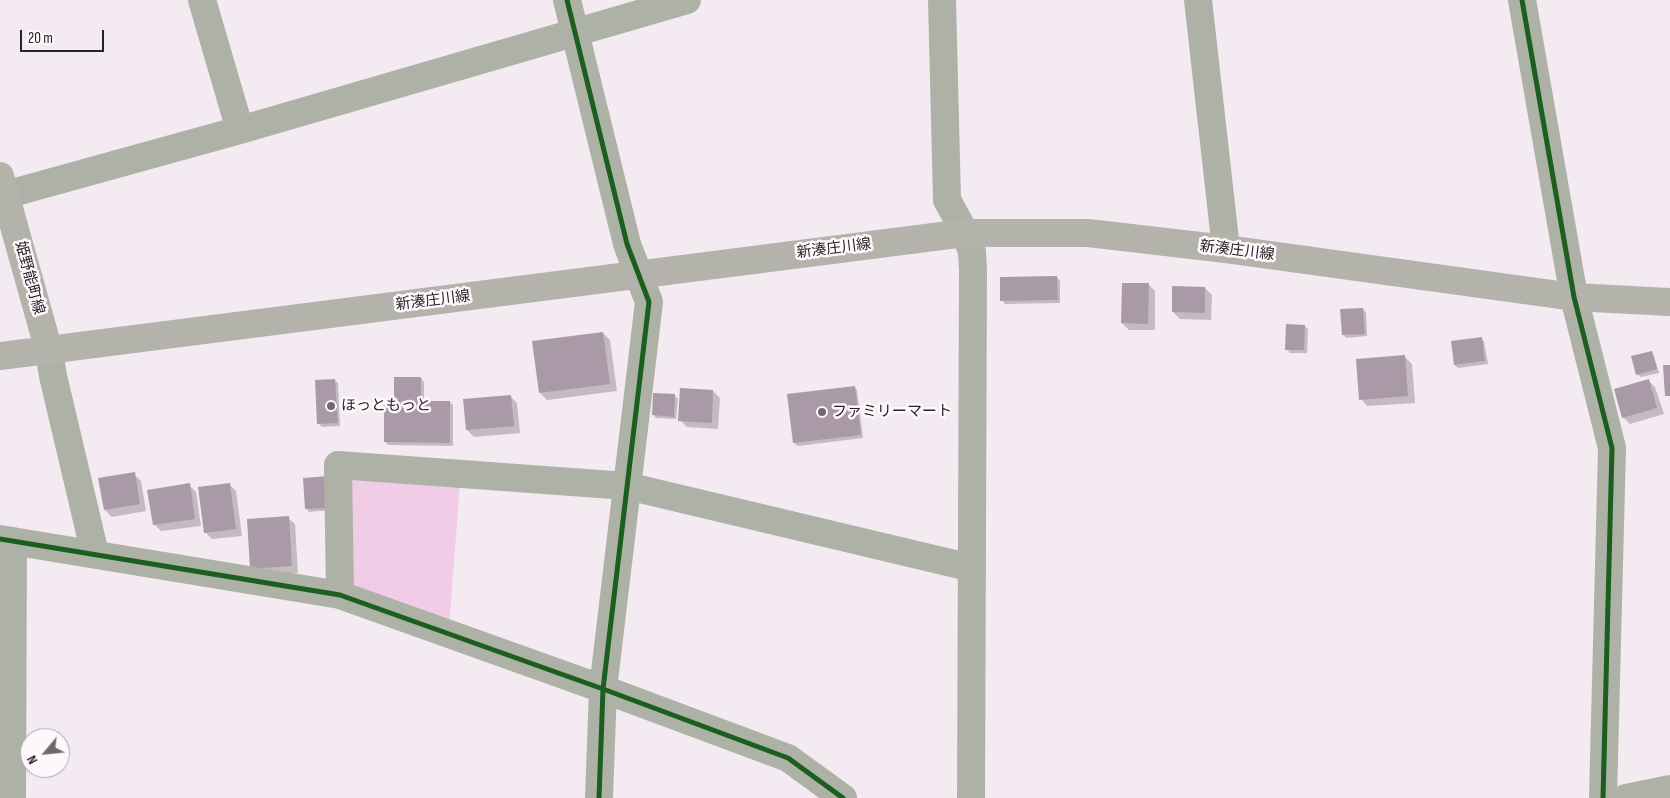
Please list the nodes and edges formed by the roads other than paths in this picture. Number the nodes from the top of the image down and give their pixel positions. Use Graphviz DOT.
graph roads {
  1 [pos="202,0"];
  2 [pos="566,0"];
  3 [pos="688,0"];
  4 [pos="942,0"];
  5 [pos="1198,0"];
  6 [pos="1522,0"];
  7 [pos="575,33"];
  8 [pos="240,130"];
  9 [pos="3,186"];
  10 [pos="965,233"];
  11 [pos="1226,248"];
  12 [pos="639,274"];
  13 [pos="1574,297"];
  14 [pos="1670,302"];
  15 [pos="48,351"];
  16 [pos="0,356"];
  17 [pos="627,486"];
  18 [pos="6,540"];
  19 [pos="95,554"];
  20 [pos="972,568"];
  21 [pos="340,595"];
  22 [pos="603,689"];
  23 [pos="1670,789"];
  24 [pos="12,798"];
  25 [pos="599,798"];
  26 [pos="843,798"];
  27 [pos="971,798"];
  28 [pos="1603,798"];
  29 [pos="1626,798"];
  1 -- 8 [label="street"];
  2 -- 7 [label="street"];
  3 -- 7 [label="street"];
  4 -- 10 [label="street"];
  5 -- 11 [label="street"];
  6 -- 13 [label="street"];
  7 -- 8 [label="street"];
  7 -- 12 [label="street"];
  8 -- 9 [label="street"];
  9 -- 15 [label="main road, 姫野能町線"];
  10 -- 11 [label="main road, 新湊庄川線"];
  10 -- 12 [label="main road, 新湊庄川線"];
  10 -- 20 [label="street"];
  11 -- 13 [label="main road, 新湊庄川線"];
  12 -- 15 [label="main road, 新湊庄川線"];
  12 -- 17 [label="street"];
  13 -- 14 [label="main road, 新湊庄川線"];
  13 -- 28 [label="street"];
  15 -- 16 [label="main road, 新湊庄川線"];
  15 -- 19 [label="street"];
  17 -- 20 [label="street"];
  17 -- 21 [label="street"];
  17 -- 22 [label="street"];
  18 -- 19 [label="street"];
  18 -- 24 [label="street"];
  19 -- 21 [label="street"];
  20 -- 27 [label="street"];
  21 -- 22 [label="street"];
  22 -- 25 [label="street"];
  22 -- 26 [label="street"];
  23 -- 29 [label="street"];
}
